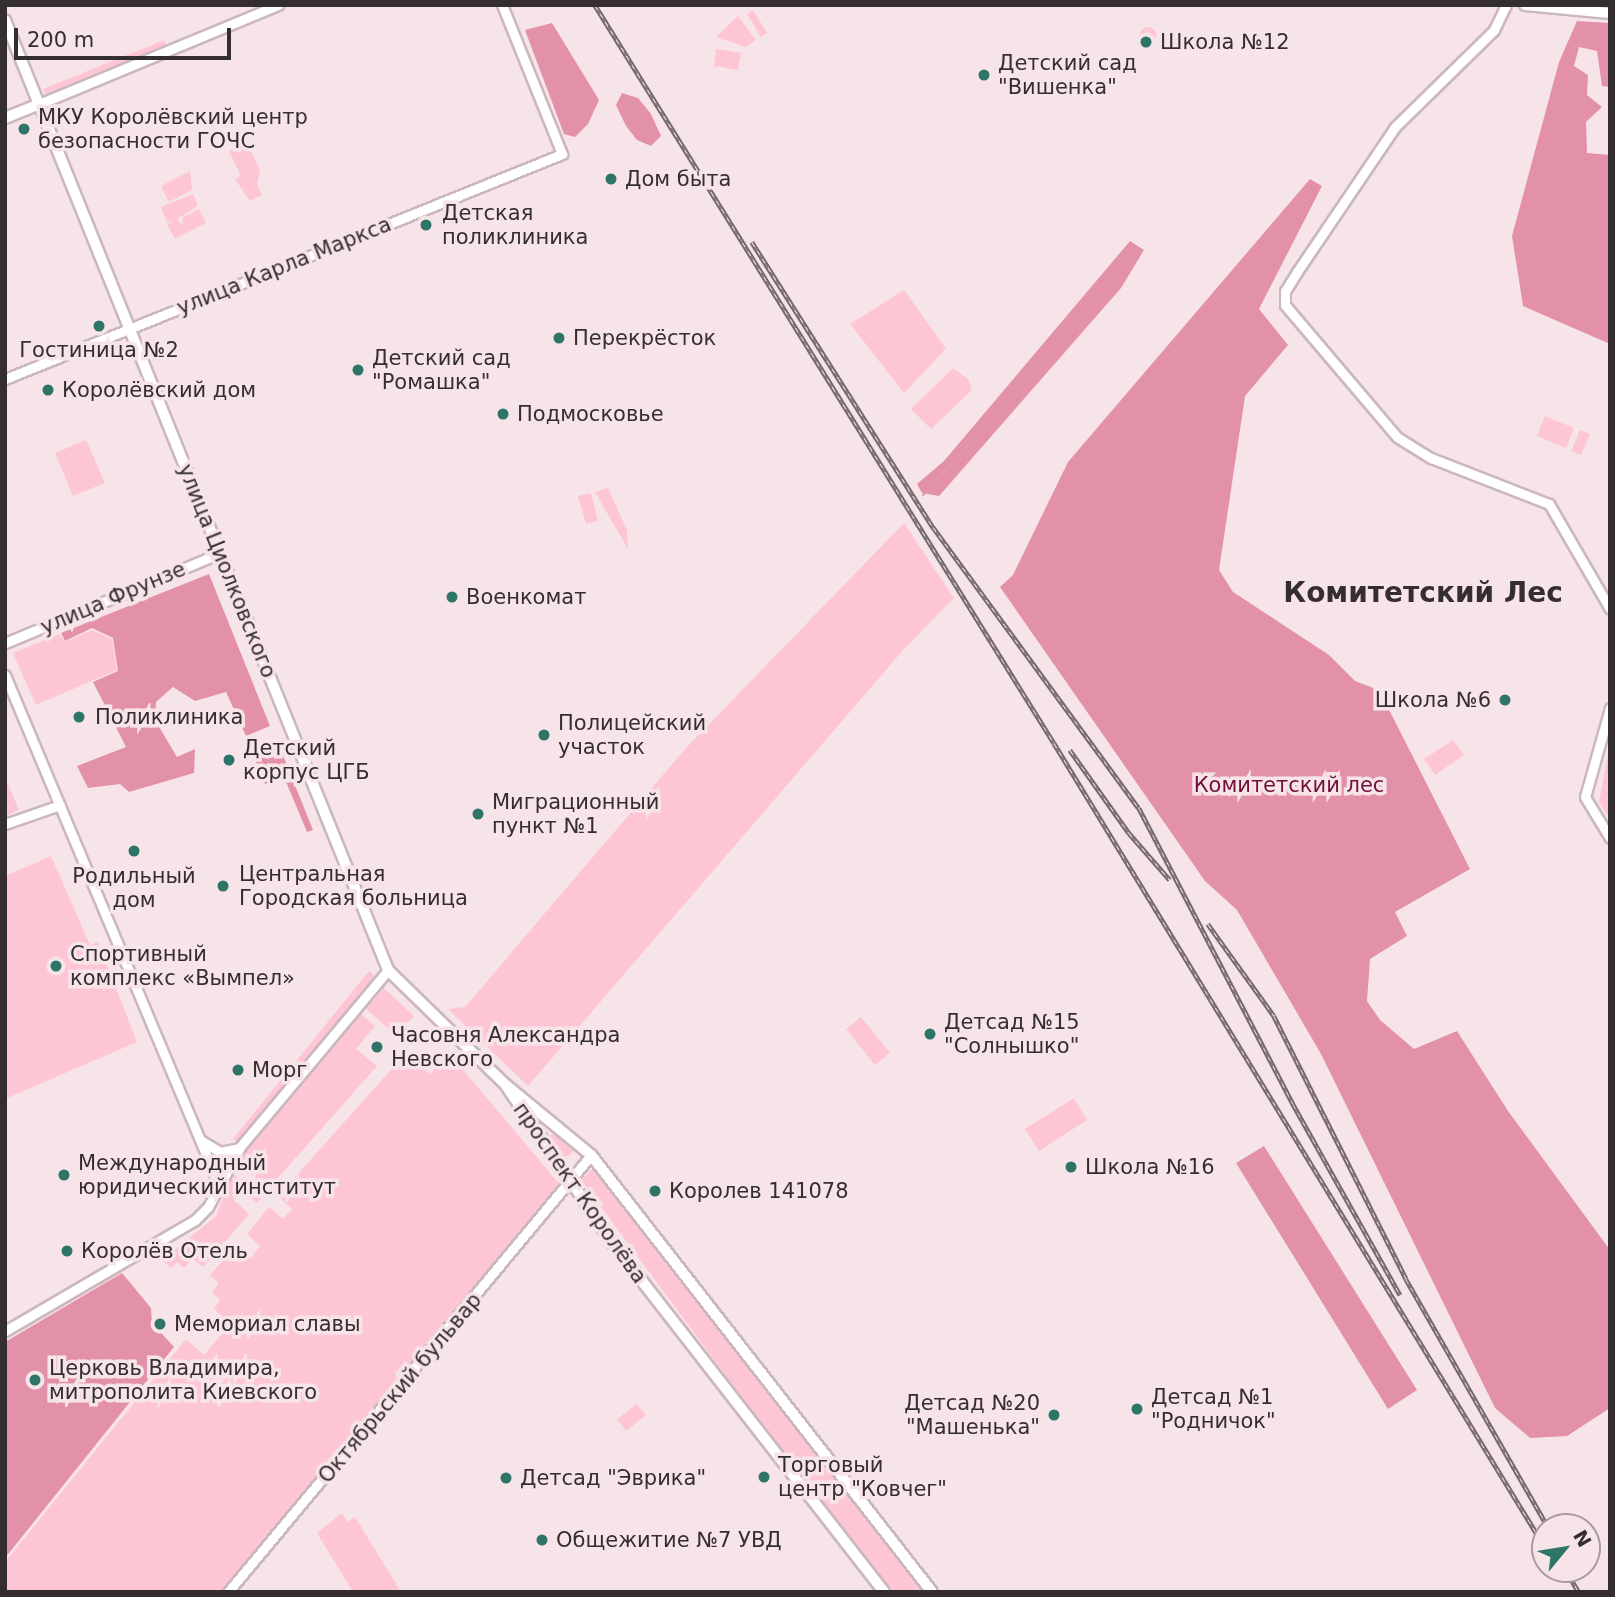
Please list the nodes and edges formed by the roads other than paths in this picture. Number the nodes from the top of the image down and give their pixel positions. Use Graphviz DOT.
graph roads {
  1 [pos="278,5"];
  2 [pos="502,5"];
  3 [pos="1506,5"];
  4 [pos="1525,5"];
  5 [pos="1610,13"];
  6 [pos="5,20"];
  7 [pos="39,104"];
  8 [pos="5,118"];
  9 [pos="130,328"];
  10 [pos="5,379"];
  11 [pos="220,553"];
  12 [pos="1610,609"];
  13 [pos="5,643"];
  14 [pos="5,675"];
  15 [pos="1610,708"];
  16 [pos="60,805"];
  17 [pos="5,824"];
  18 [pos="1610,838"];
  19 [pos="388,970"];
  20 [pos="504,1083"];
  21 [pos="558,1126"];
  22 [pos="198,1138"];
  23 [pos="240,1147"];
  24 [pos="546,1147"];
  25 [pos="591,1155"];
  26 [pos="218,1183"];
  27 [pos="571,1183"];
  28 [pos="5,1331"];
  29 [pos="228,1592"];
  30 [pos="884,1592"];
  31 [pos="932,1592"];
  1 -- 7 [label="street"];
  2 -- 9 [label="street, улица Карла Маркса"];
  3 -- 12 [label="street"];
  4 -- 5 [label="main road"];
  6 -- 7 [label="main road, улица Циолковского"];
  7 -- 8 [label="main road"];
  7 -- 9 [label="main road, улица Циолковского"];
  9 -- 10 [label="street, улица Карла Маркса"];
  9 -- 11 [label="main road, улица Циолковского"];
  11 -- 13 [label="street, улица Фрунзе"];
  11 -- 19 [label="main road, улица Циолковского"];
  14 -- 16 [label="street"];
  15 -- 18 [label="street"];
  16 -- 17 [label="street"];
  16 -- 22 [label="street"];
  19 -- 20 [label="main road, улица Циолковского"];
  19 -- 23 [label="street"];
  20 -- 21 [label="main road, проспект Королёва"];
  20 -- 24 [label="main road, проспект Королёва"];
  21 -- 24 [label="street"];
  21 -- 25 [label="main road, проспект Королёва"];
  22 -- 23 [label="street"];
  22 -- 26 [label="street"];
  23 -- 26 [label="street"];
  24 -- 27 [label="main road, проспект Королёва"];
  25 -- 27 [label="street, Октябрьский бульвар"];
  25 -- 31 [label="main road, проспект Королёва"];
  26 -- 28 [label="street"];
  27 -- 29 [label="street, Октябрьский бульвар"];
  27 -- 30 [label="main road, проспект Королёва"];
}
